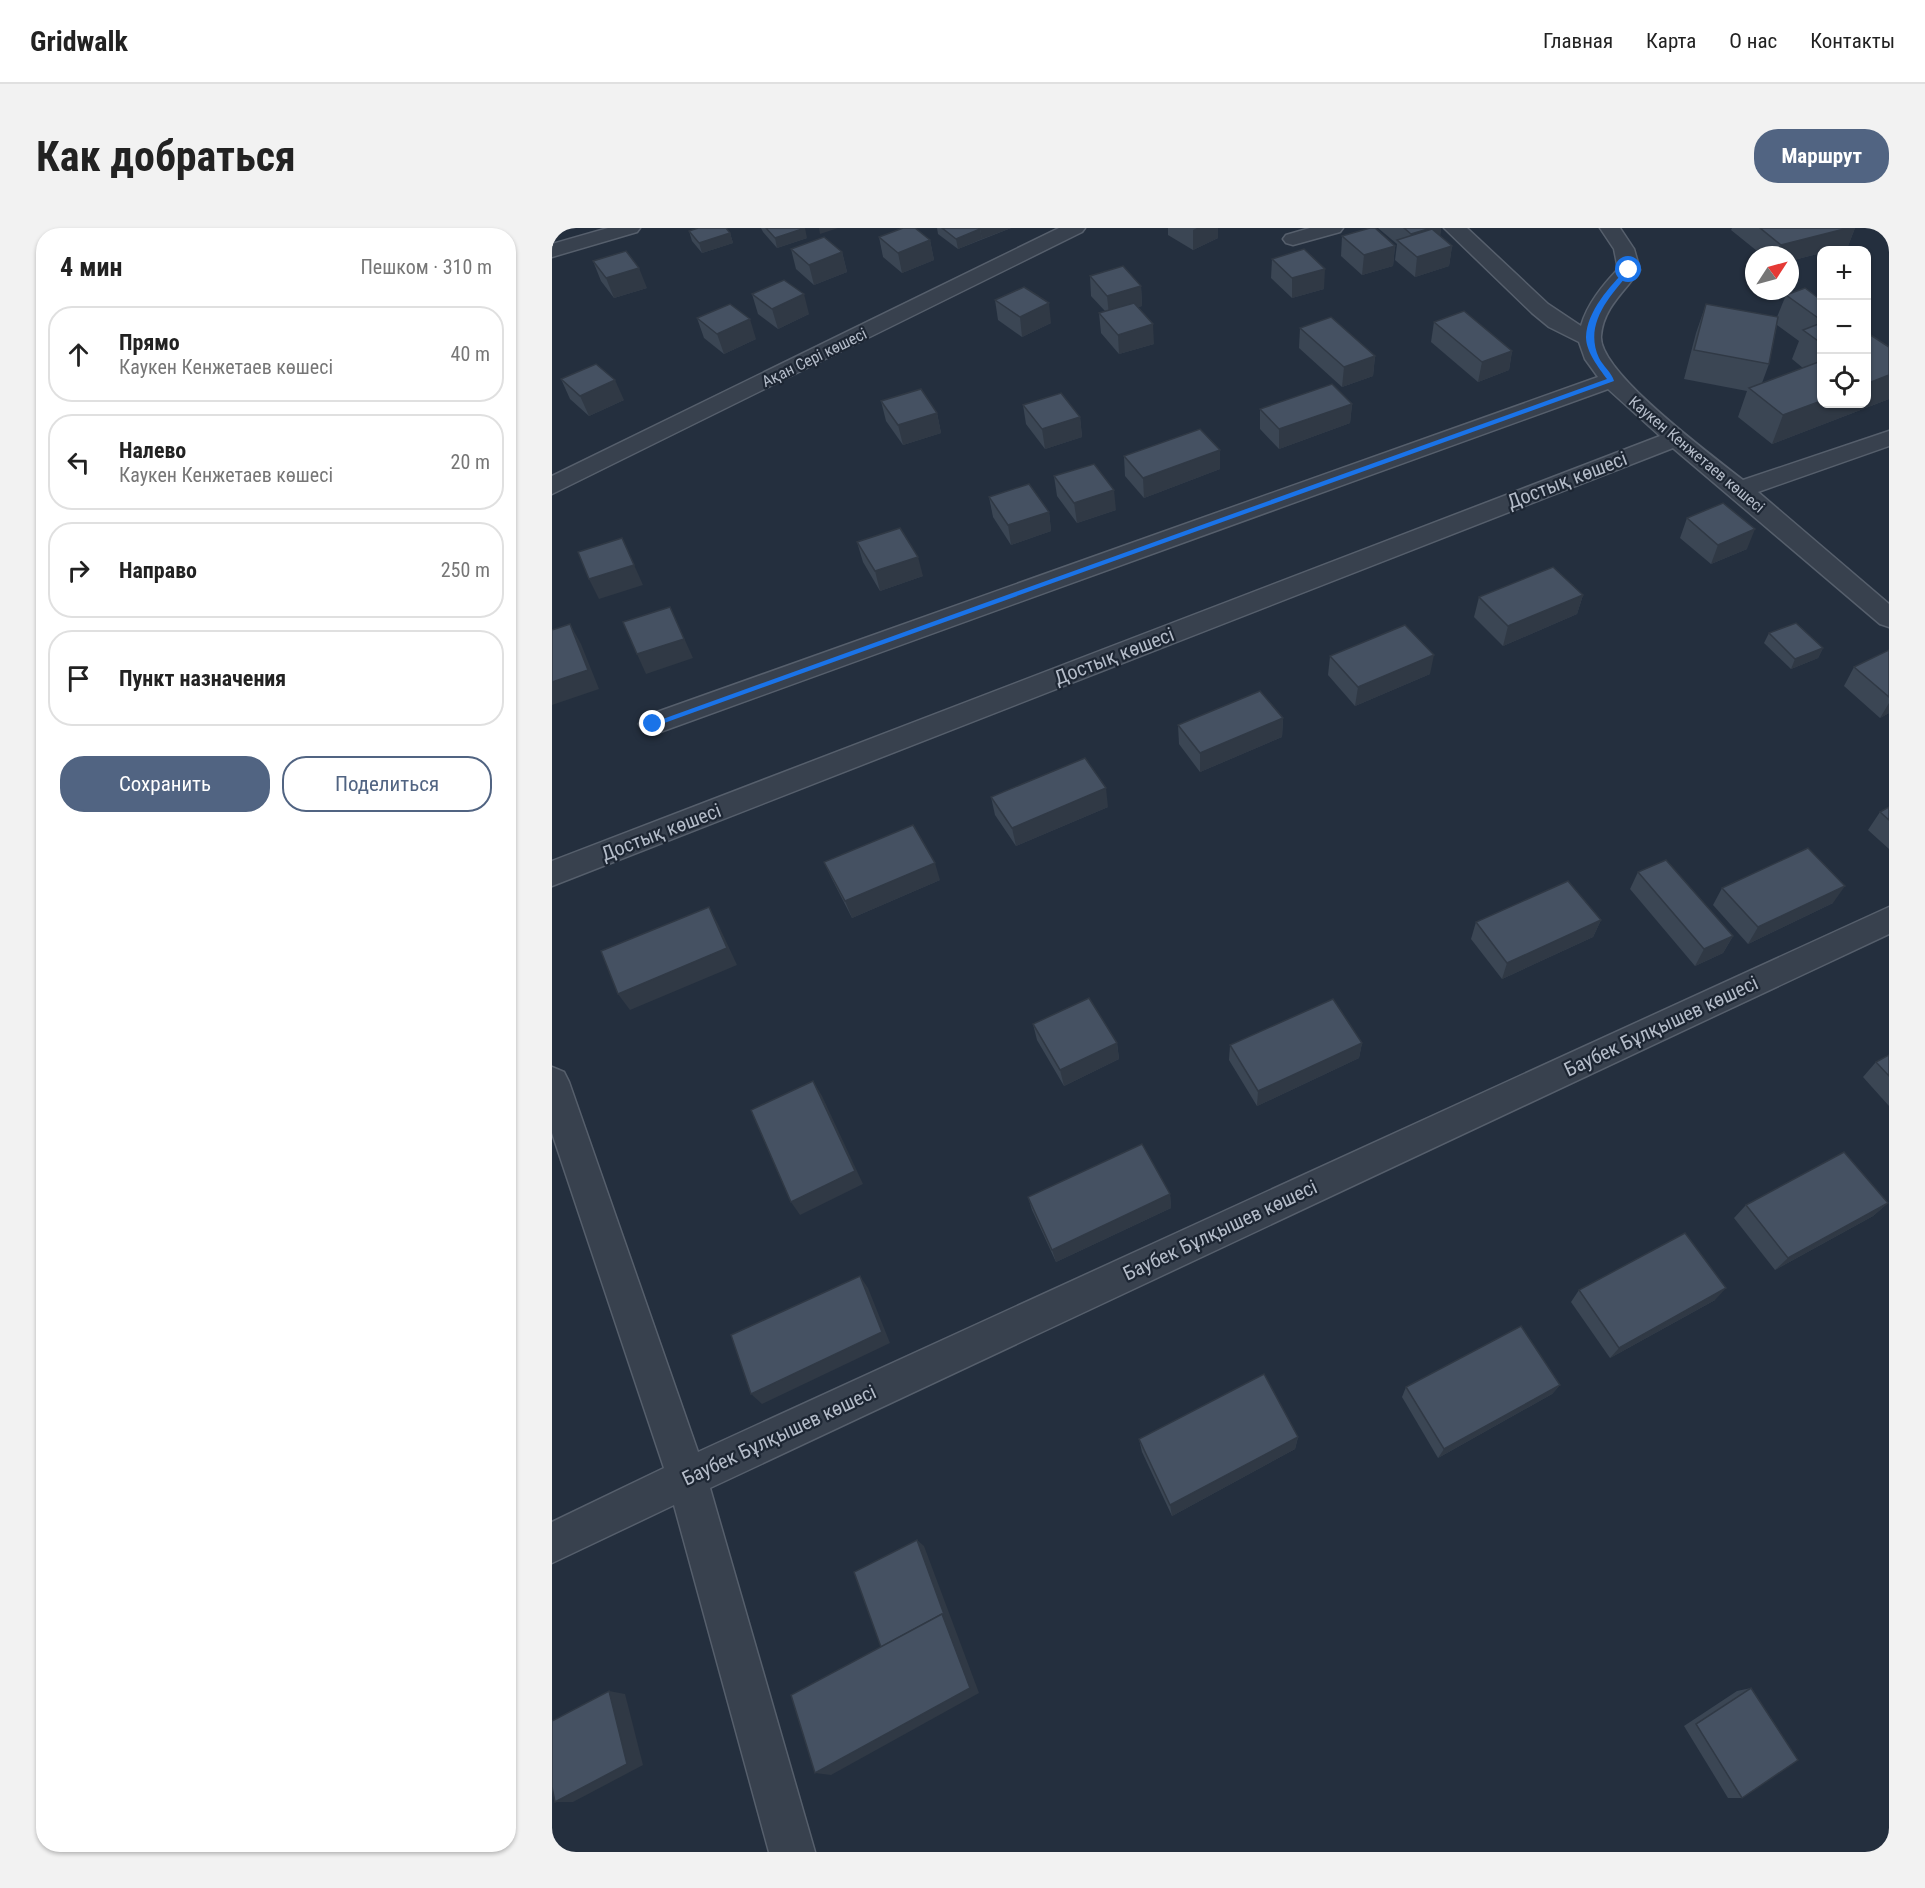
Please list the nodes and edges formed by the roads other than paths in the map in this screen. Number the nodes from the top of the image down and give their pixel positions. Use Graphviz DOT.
graph roads {
  1 [pos="630,228"];
  2 [pos="1075,228"];
  3 [pos="1333,228"];
  4 [pos="1454,228"];
  5 [pos="1610,228"];
  6 [pos="1293,239"];
  7 [pos="552,251"];
  8 [pos="1589,338"];
  9 [pos="1611,380"];
  10 [pos="1676,438"];
  11 [pos="1889,438"];
  12 [pos="552,486"];
  13 [pos="1740,490"];
  14 [pos="1889,618"];
  15 [pos="653,724"];
  16 [pos="552,874"];
  17 [pos="1889,920"];
  18 [pos="552,1082"];
  19 [pos="687,1478"];
  20 [pos="552,1543"];
  21 [pos="792,1852"];
  1 -- 7 [label="street"];
  2 -- 12 [label="street, Ақан Сері көшесі"];
  3 -- 6 [label="street"];
  4 -- 8 [label="street"];
  5 -- 8 [label="street"];
  8 -- 9 [label="street, Каукен Кенжетаев көшесі"];
  9 -- 10 [label="street, Каукен Кенжетаев көшесі"];
  9 -- 15 [label="street"];
  10 -- 13 [label="street, Каукен Кенжетаев көшесі"];
  10 -- 16 [label="street, Достық көшесі"];
  11 -- 13 [label="street"];
  13 -- 14 [label="street, Каукен Кенжетаев көшесі"];
  17 -- 19 [label="street, Баубек Бұлқышев көшесі"];
  18 -- 19 [label="street"];
  19 -- 20 [label="street, Баубек Бұлқышев көшесі"];
  19 -- 21 [label="street"];
}
